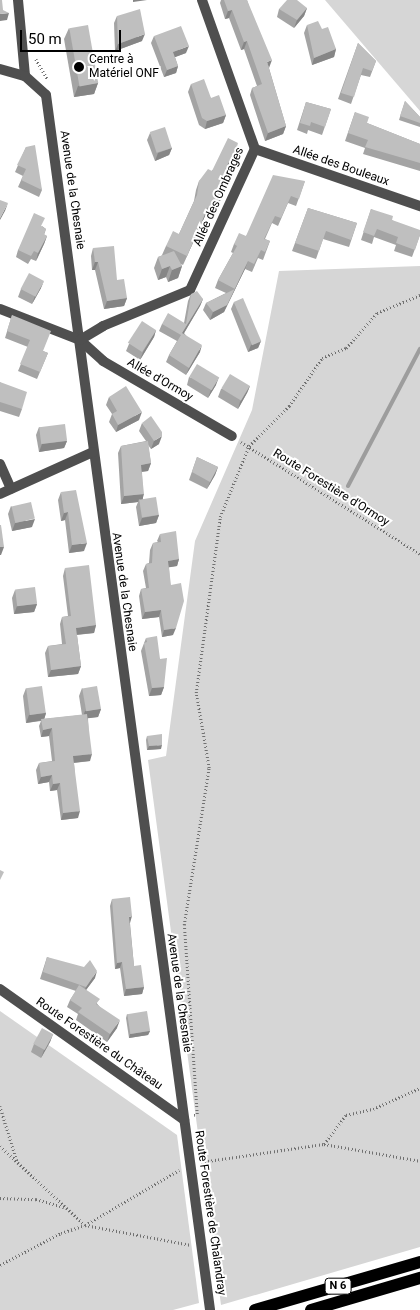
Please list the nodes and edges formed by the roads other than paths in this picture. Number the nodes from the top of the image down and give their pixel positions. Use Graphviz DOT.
graph roads {
  1 [pos="18,0"];
  2 [pos="202,0"];
  3 [pos="0,69"];
  4 [pos="25,76"];
  5 [pos="255,150"];
  6 [pos="420,206"];
  7 [pos="0,309"];
  8 [pos="80,340"];
  9 [pos="232,436"];
  10 [pos="93,452"];
  11 [pos="0,464"];
  12 [pos="11,489"];
  13 [pos="0,494"];
  14 [pos="0,990"];
  15 [pos="184,1120"];
  16 [pos="420,1262"];
  17 [pos="420,1278"];
  18 [pos="210,1310"];
  19 [pos="255,1310"];
  20 [pos="311,1310"];
  1 -- 4 [label="street"];
  2 -- 5 [label="street, Allée des Ombrages"];
  3 -- 4 [label="street"];
  4 -- 8 [label="street, Avenue de la Chesnaie"];
  5 -- 6 [label="street, Allée des Bouleaux"];
  5 -- 8 [label="street, Allée des Ombrages"];
  7 -- 8 [label="street"];
  8 -- 9 [label="street, Allée d'Ormoy"];
  8 -- 10 [label="street, Avenue de la Chesnaie"];
  10 -- 12 [label="street"];
  10 -- 15 [label="street, Avenue de la Chesnaie"];
  11 -- 12 [label="street"];
  12 -- 13 [label="street"];
  14 -- 15 [label="street, Route Forestière du Château"];
  15 -- 18 [label="street, Route Forestière de Chalandray"];
  16 -- 19 [label="main road, N 6"];
  17 -- 20 [label="main road, N 6"];
}
